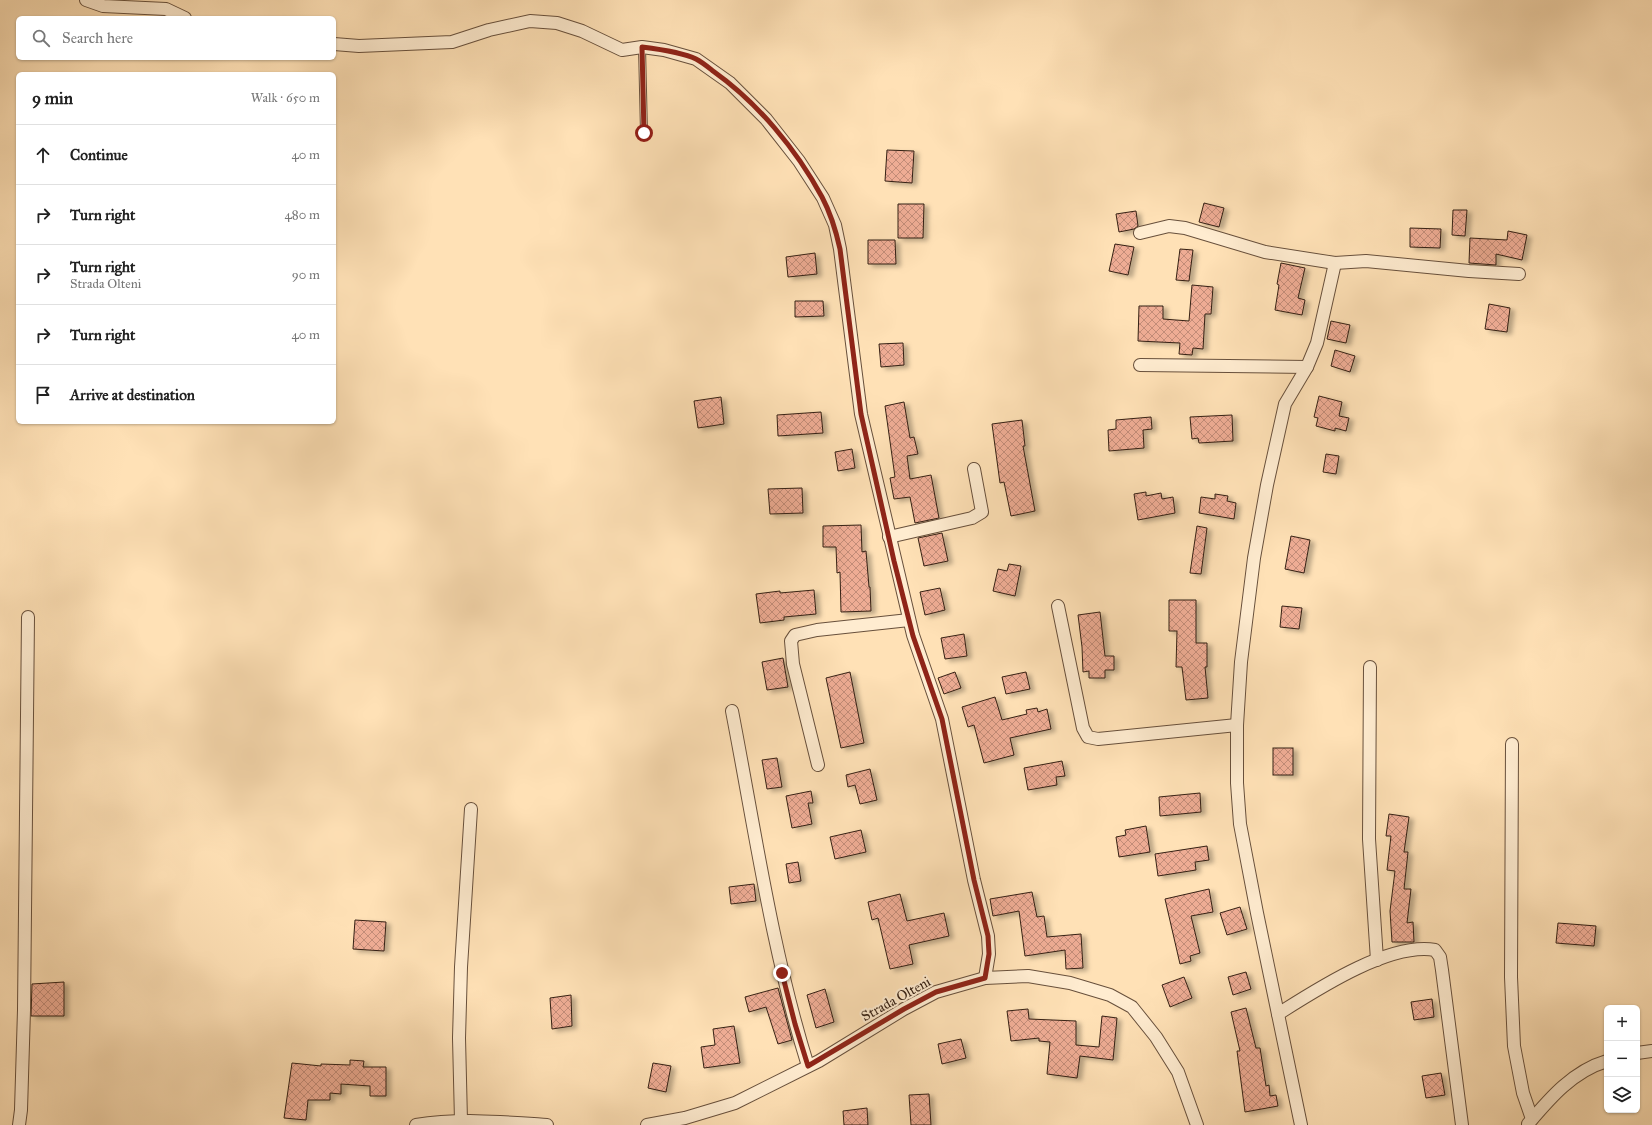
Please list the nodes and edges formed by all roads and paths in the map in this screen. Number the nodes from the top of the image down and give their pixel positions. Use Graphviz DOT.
graph roads {
  1 [pos="86,0"];
  2 [pos="181,16"];
  3 [pos="336,44"];
  4 [pos="642,47"];
  5 [pos="644,133"];
  6 [pos="1140,233"];
  7 [pos="1335,263"];
  8 [pos="1519,274"];
  9 [pos="1140,365"];
  10 [pos="1307,367"];
  11 [pos="974,469"];
  12 [pos="889,537"];
  13 [pos="1058,606"];
  14 [pos="28,617"];
  15 [pos="909,620"];
  16 [pos="1370,667"];
  17 [pos="732,711"];
  18 [pos="1237,724"];
  19 [pos="1512,744"];
  20 [pos="818,765"];
  21 [pos="471,809"];
  22 [pos="1377,960"];
  23 [pos="985,978"];
  24 [pos="1278,1014"];
  25 [pos="1652,1051"];
  26 [pos="1640,1053"];
  27 [pos="1604,1062"];
  28 [pos="808,1066"];
  29 [pos="461,1121"];
  30 [pos="1529,1122"];
  31 [pos="19,1125"];
  32 [pos="416,1125"];
  33 [pos="547,1125"];
  34 [pos="647,1125"];
  35 [pos="1197,1125"];
  36 [pos="1301,1125"];
  37 [pos="1462,1125"];
  1 -- 2 [label="street"];
  3 -- 4 [label="street"];
  4 -- 5 [label="lane"];
  4 -- 12 [label="street"];
  6 -- 7 [label="street"];
  7 -- 8 [label="street"];
  7 -- 10 [label="street"];
  9 -- 10 [label="street"];
  10 -- 18 [label="street"];
  11 -- 12 [label="street"];
  12 -- 15 [label="street"];
  13 -- 18 [label="street"];
  14 -- 31 [label="street"];
  15 -- 20 [label="street"];
  15 -- 23 [label="street"];
  16 -- 22 [label="street"];
  17 -- 28 [label="street"];
  18 -- 24 [label="street"];
  19 -- 30 [label="street"];
  21 -- 29 [label="street"];
  22 -- 24 [label="street"];
  22 -- 37 [label="street"];
  23 -- 28 [label="street, Strada Olteni"];
  23 -- 35 [label="street, Strada Olteni"];
  24 -- 36 [label="street"];
  25 -- 26 [label="street"];
  27 -- 30 [label="street"];
  28 -- 34 [label="street, Strada Olteni"];
  29 -- 32 [label="street"];
  29 -- 33 [label="street"];
}
